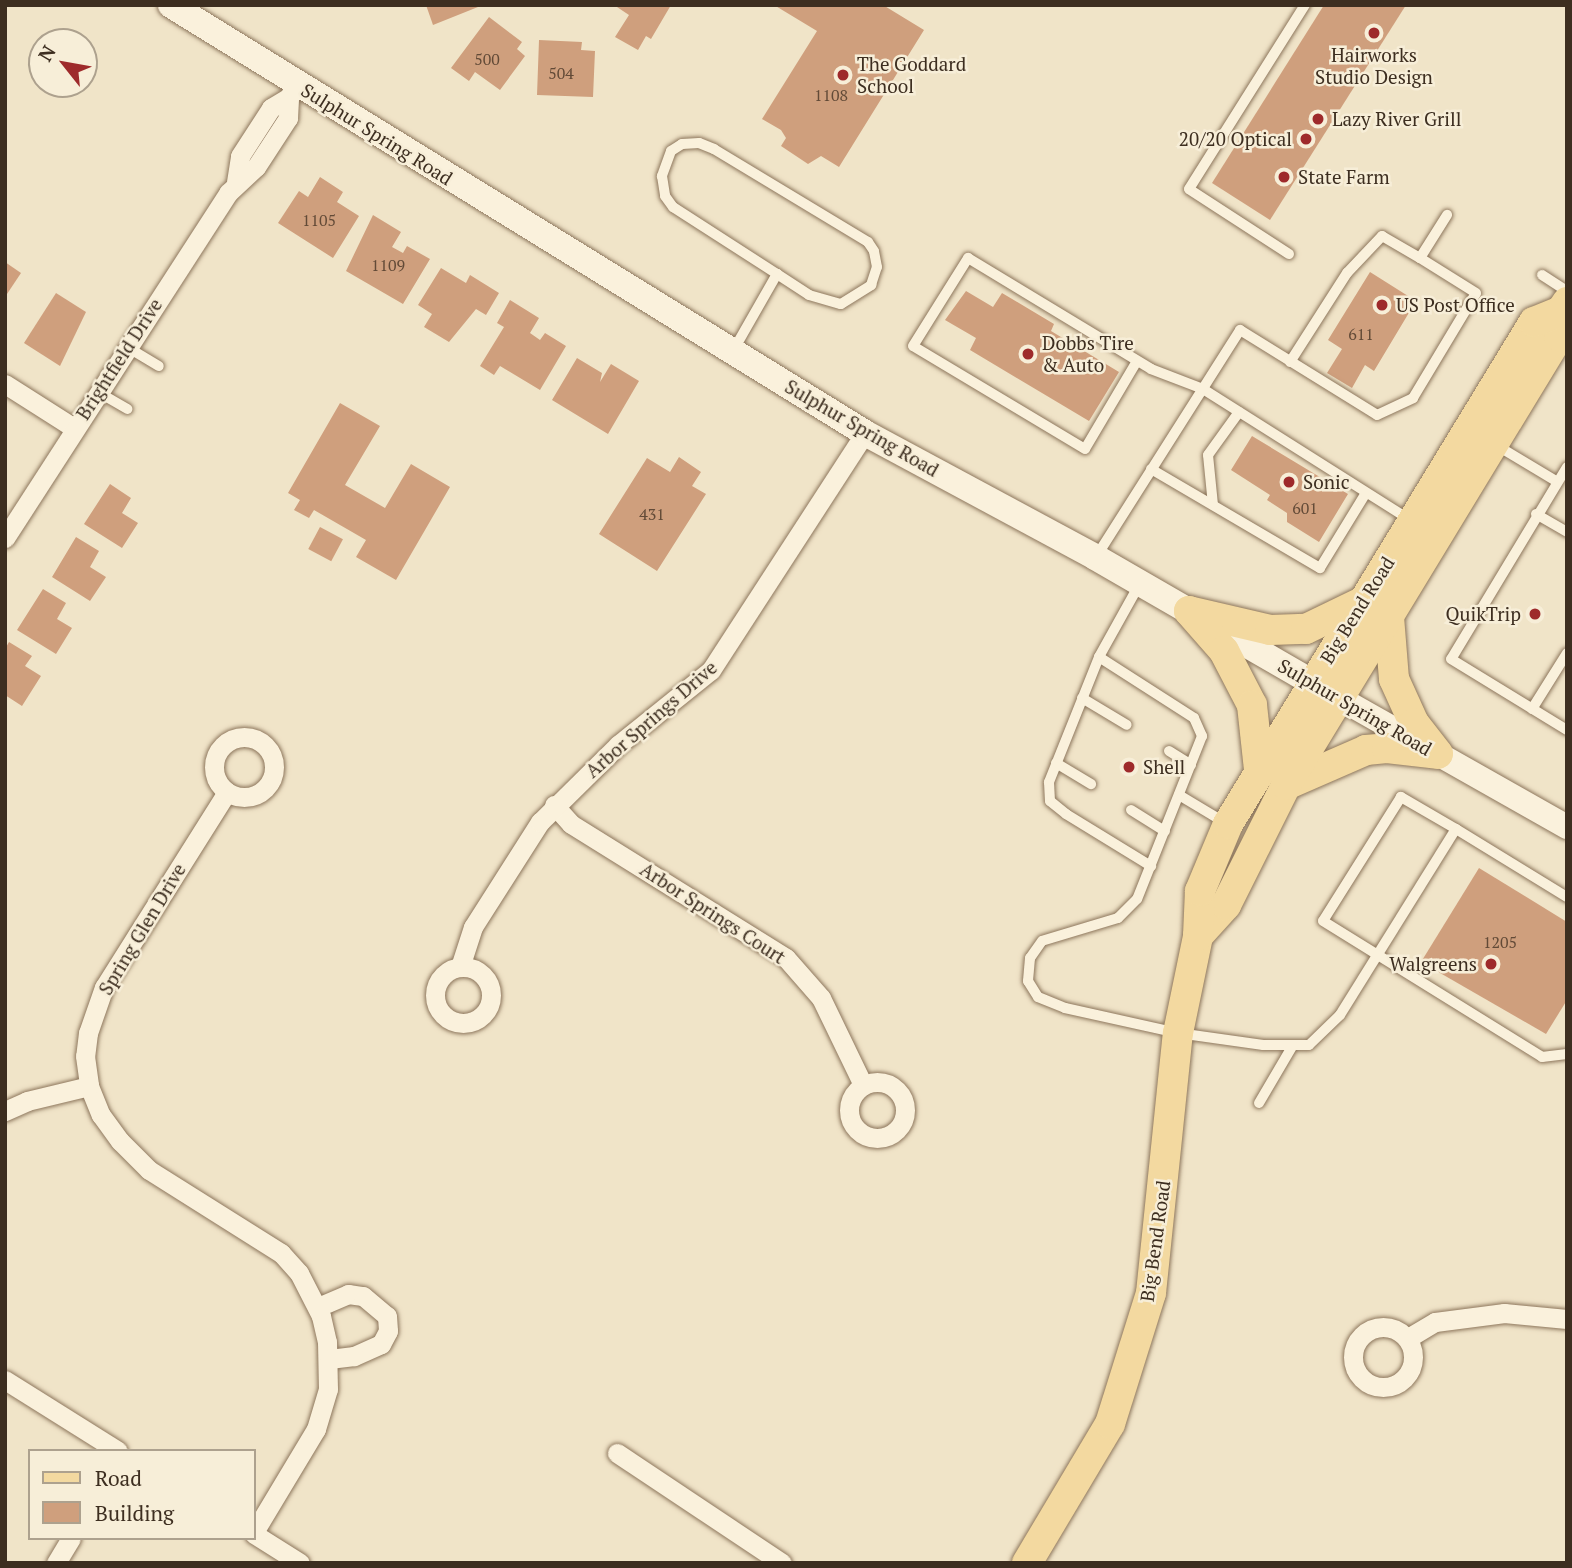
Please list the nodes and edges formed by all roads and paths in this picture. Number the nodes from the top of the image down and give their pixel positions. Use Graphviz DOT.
graph roads {
  1 [pos="171,5"];
  2 [pos="1305,5"];
  3 [pos="293,91"];
  4 [pos="1447,215"];
  5 [pos="1289,254"];
  6 [pos="1420,258"];
  7 [pos="777,274"];
  8 [pos="1542,275"];
  9 [pos="1565,302"];
  10 [pos="127,346"];
  11 [pos="733,351"];
  12 [pos="1137,361"];
  13 [pos="1290,362"];
  14 [pos="159,366"];
  15 [pos="5,384"];
  16 [pos="1203,389"];
  17 [pos="97,392"];
  18 [pos="128,409"];
  19 [pos="1239,412"];
  20 [pos="74,428"];
  21 [pos="865,433"];
  22 [pos="1495,444"];
  23 [pos="1567,467"];
  24 [pos="1152,469"];
  25 [pos="1556,481"];
  26 [pos="1366,493"];
  27 [pos="1213,505"];
  28 [pos="1536,514"];
  29 [pos="1412,521"];
  30 [pos="1567,532"];
  31 [pos="5,538"];
  32 [pos="1095,557"];
  33 [pos="1140,584"];
  34 [pos="1363,601"];
  35 [pos="1189,611"];
  36 [pos="1389,617"];
  37 [pos="1567,653"];
  38 [pos="1099,657"];
  39 [pos="1312,682"];
  40 [pos="1082,698"];
  41 [pos="1339,698"];
  42 [pos="1532,709"];
  43 [pos="1127,725"];
  44 [pos="1567,730"];
  45 [pos="1168,751"];
  46 [pos="1438,754"];
  47 [pos="1056,763"];
  48 [pos="1191,765"];
  49 [pos="1259,769"];
  50 [pos="1091,785"];
  51 [pos="1286,786"];
  52 [pos="227,792"];
  53 [pos="1179,795"];
  54 [pos="554,805"];
  55 [pos="1132,810"];
  56 [pos="1228,824"];
  57 [pos="1567,827"];
  58 [pos="1456,829"];
  59 [pos="1165,831"];
  60 [pos="1151,866"];
  61 [pos="1567,897"];
  62 [pos="1198,936"];
  63 [pos="1378,953"];
  64 [pos="460,967"];
  65 [pos="1178,1033"];
  66 [pos="1293,1045"];
  67 [pos="1567,1054"];
  68 [pos="863,1085"];
  69 [pos="89,1086"];
  70 [pos="1259,1103"];
  71 [pos="5,1111"];
  72 [pos="318,1307"];
  73 [pos="1567,1319"];
  74 [pos="1408,1338"];
  75 [pos="329,1359"];
  76 [pos="5,1380"];
  77 [pos="115,1449"];
  78 [pos="617,1453"];
  79 [pos="256,1530"];
  80 [pos="256,1534"];
  81 [pos="70,1540"];
  82 [pos="56,1563"];
  83 [pos="300,1563"];
  84 [pos="782,1563"];
  85 [pos="1027,1563"];
  1 -- 3 [label="main road, Sulphur Spring Road"];
  2 -- 5 [label="lane"];
  3 -- 10 [label="street, Brightfield Drive"];
  3 -- 11 [label="main road, Sulphur Spring Road"];
  4 -- 6 [label="lane"];
  6 -- 13 [label="lane"];
  6 -- 13 [label="lane"];
  7 -- 7 [label="lane"];
  7 -- 11 [label="lane"];
  8 -- 9 [label="lane"];
  9 -- 22 [label="main road, Big Bend Road"];
  9 -- 29 [label="main road, Big Bend Road"];
  10 -- 14 [label="lane"];
  10 -- 17 [label="street, Brightfield Drive"];
  11 -- 21 [label="main road, Sulphur Spring Road"];
  12 -- 12 [label="lane"];
  12 -- 16 [label="lane"];
  13 -- 16 [label="lane"];
  15 -- 20 [label="street"];
  16 -- 19 [label="lane"];
  16 -- 24 [label="lane"];
  17 -- 18 [label="lane"];
  17 -- 20 [label="street, Brightfield Drive"];
  19 -- 26 [label="lane"];
  19 -- 27 [label="lane"];
  20 -- 31 [label="street, Brightfield Drive"];
  21 -- 32 [label="main road, Sulphur Spring Road"];
  21 -- 54 [label="street, Arbor Springs Drive"];
  22 -- 25 [label="lane"];
  22 -- 36 [label="main road, Big Bend Road"];
  23 -- 25 [label="lane"];
  24 -- 27 [label="lane"];
  24 -- 32 [label="lane"];
  25 -- 28 [label="lane"];
  26 -- 27 [label="lane"];
  26 -- 29 [label="lane"];
  28 -- 30 [label="lane"];
  28 -- 42 [label="lane"];
  29 -- 34 [label="main road, Big Bend Road"];
  32 -- 33 [label="main road, Sulphur Spring Road"];
  33 -- 35 [label="main road, Sulphur Spring Road"];
  33 -- 38 [label="lane"];
  34 -- 35 [label="main road"];
  34 -- 39 [label="main road, Big Bend Road"];
  35 -- 39 [label="main road, Sulphur Spring Road"];
  35 -- 49 [label="main road"];
  36 -- 41 [label="main road, Big Bend Road"];
  36 -- 46 [label="main road"];
  37 -- 42 [label="lane"];
  38 -- 40 [label="lane"];
  38 -- 48 [label="lane"];
  39 -- 41 [label="main road, Sulphur Spring Road"];
  39 -- 49 [label="main road, Big Bend Road"];
  40 -- 43 [label="lane"];
  40 -- 47 [label="lane"];
  41 -- 46 [label="street, Sulphur Spring Road"];
  41 -- 51 [label="main road, Big Bend Road"];
  42 -- 44 [label="lane"];
  45 -- 48 [label="lane"];
  46 -- 51 [label="main road"];
  46 -- 57 [label="street, Sulphur Spring Road"];
  47 -- 50 [label="lane"];
  47 -- 60 [label="lane"];
  48 -- 53 [label="lane"];
  49 -- 56 [label="main road, Big Bend Road"];
  51 -- 62 [label="main road, Big Bend Road"];
  52 -- 69 [label="street, Spring Glen Drive"];
  53 -- 56 [label="lane"];
  53 -- 59 [label="lane"];
  54 -- 64 [label="street, Arbor Springs Drive"];
  54 -- 68 [label="street, Arbor Springs Court"];
  55 -- 59 [label="lane"];
  56 -- 62 [label="main road, Big Bend Road"];
  58 -- 61 [label="lane"];
  58 -- 63 [label="lane"];
  58 -- 63 [label="lane"];
  59 -- 60 [label="lane"];
  60 -- 65 [label="lane"];
  62 -- 65 [label="main road, Big Bend Road"];
  63 -- 66 [label="lane"];
  63 -- 67 [label="lane"];
  65 -- 66 [label="lane"];
  65 -- 85 [label="main road, Big Bend Road"];
  66 -- 70 [label="lane"];
  69 -- 71 [label="street"];
  69 -- 72 [label="street, Spring Glen Drive"];
  72 -- 75 [label="street, Spring Glen Drive"];
  72 -- 75 [label="street"];
  73 -- 74 [label="street"];
  75 -- 79 [label="street, Spring Glen Drive"];
  76 -- 77 [label="street"];
  78 -- 84 [label="street"];
  80 -- 83 [label="street"];
  81 -- 82 [label="street"];
}
